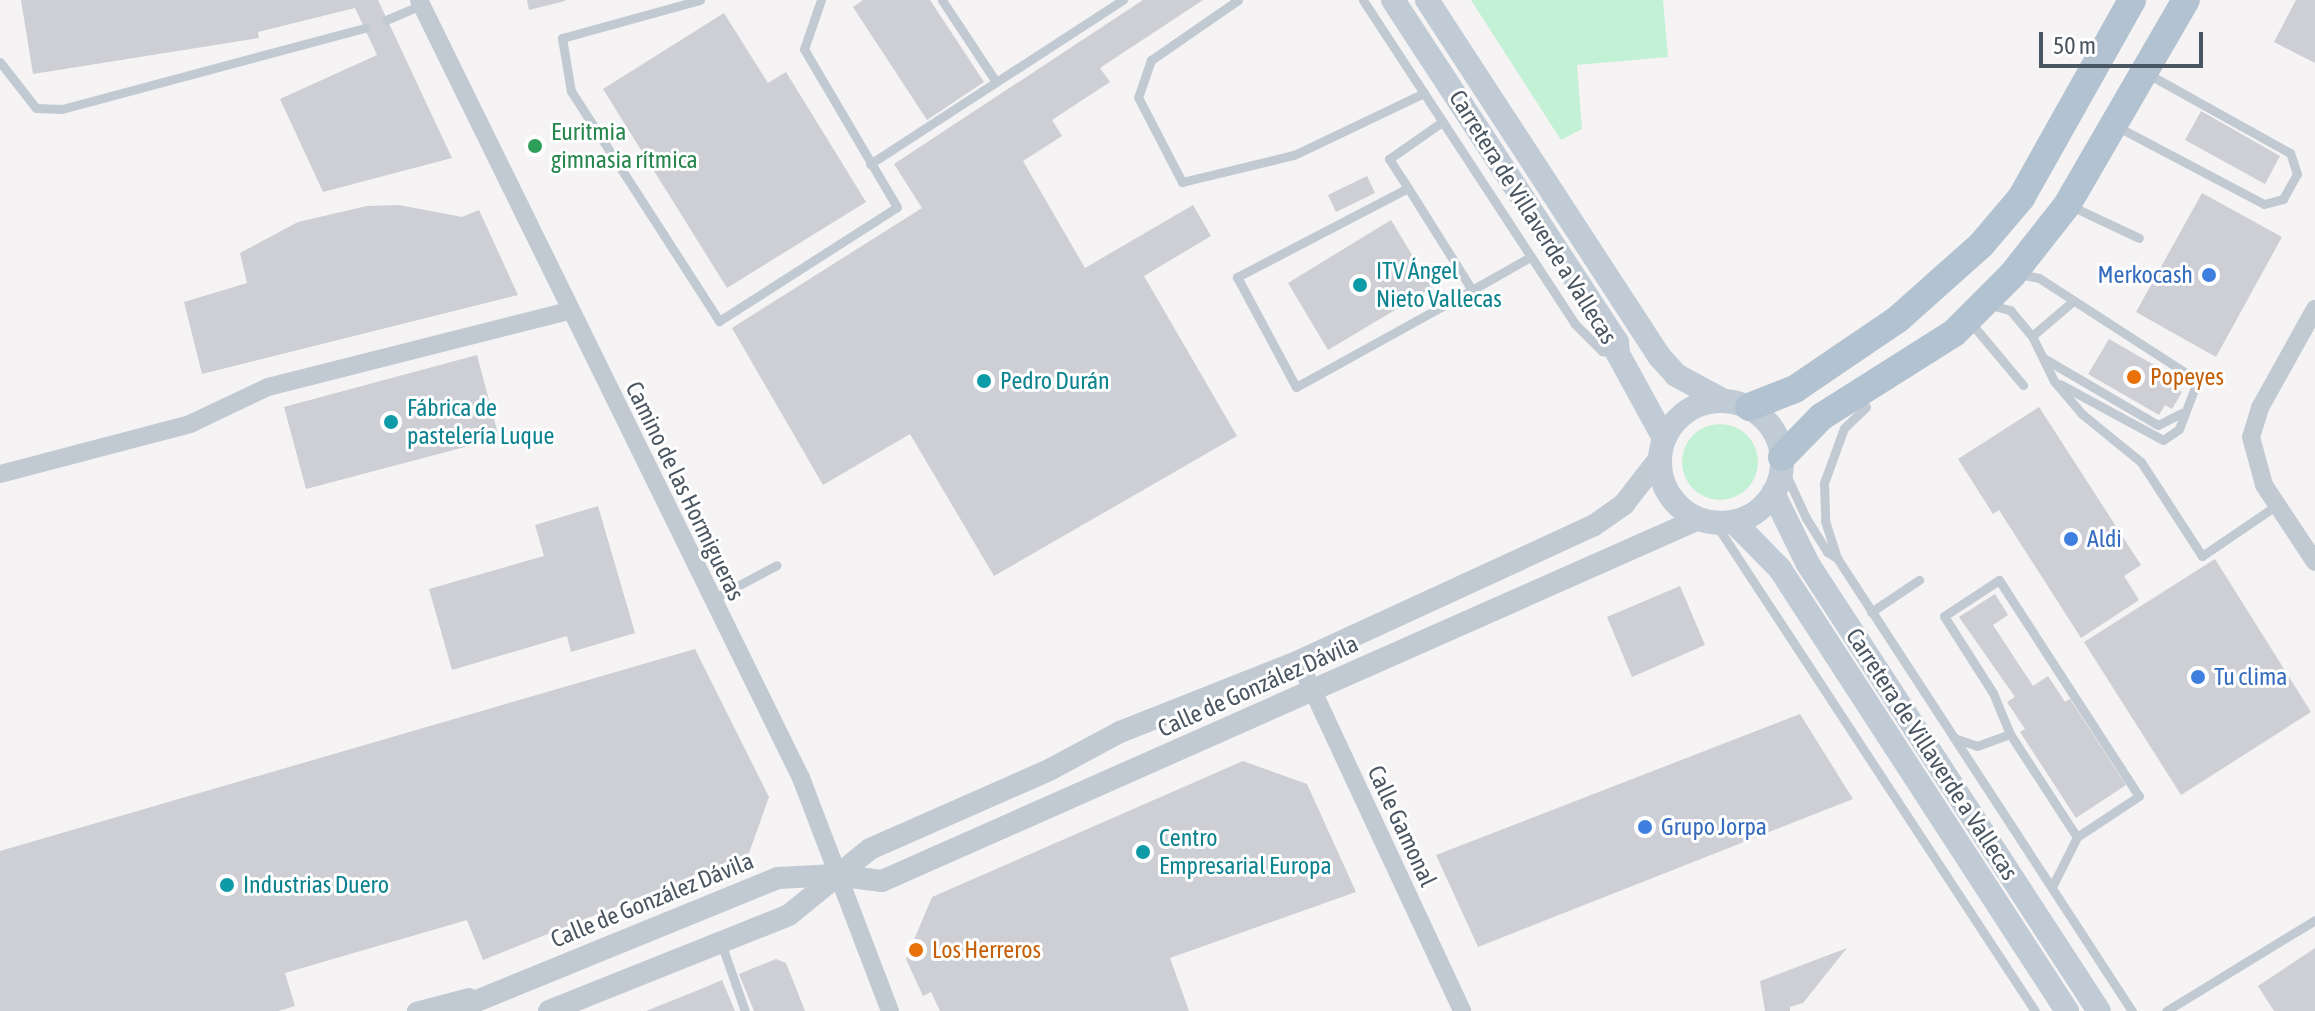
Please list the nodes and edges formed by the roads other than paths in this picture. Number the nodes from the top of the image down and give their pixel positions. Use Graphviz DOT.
graph roads {
  1 [pos="700,0"];
  2 [pos="821,0"];
  3 [pos="942,0"];
  4 [pos="1123,0"];
  5 [pos="1238,0"];
  6 [pos="1363,0"];
  7 [pos="1393,0"];
  8 [pos="1427,0"];
  9 [pos="2132,0"];
  10 [pos="2186,0"];
  11 [pos="420,2"];
  12 [pos="386,20"];
  13 [pos="365,28"];
  14 [pos="0,62"];
  15 [pos="2146,73"];
  16 [pos="996,82"];
  17 [pos="1424,93"];
  18 [pos="1442,122"];
  19 [pos="2116,126"];
  20 [pos="870,164"];
  21 [pos="1408,188"];
  22 [pos="2067,205"];
  23 [pos="2139,238"];
  24 [pos="1530,257"];
  25 [pos="2012,275"];
  26 [pos="1472,290"];
  27 [pos="2072,302"];
  28 [pos="2315,309"];
  29 [pos="569,311"];
  30 [pos="1975,313"];
  31 [pos="2032,336"];
  32 [pos="1618,354"];
  33 [pos="2045,359"];
  34 [pos="2054,381"];
  35 [pos="2023,385"];
  36 [pos="1722,400"];
  37 [pos="1749,407"];
  38 [pos="1866,407"];
  39 [pos="2182,413"];
  40 [pos="1662,448"];
  41 [pos="1782,462"];
  42 [pos="0,474"];
  43 [pos="1773,493"];
  44 [pos="2277,505"];
  45 [pos="1716,521"];
  46 [pos="1837,558"];
  47 [pos="2315,562"];
  48 [pos="777,565"];
  49 [pos="1919,580"];
  50 [pos="712,600"];
  51 [pos="1871,612"];
  52 [pos="1299,661"];
  53 [pos="1313,691"];
  54 [pos="2010,734"];
  55 [pos="1953,737"];
  56 [pos="2077,837"];
  57 [pos="835,875"];
  58 [pos="2052,887"];
  59 [pos="2315,920"];
  60 [pos="721,943"];
  61 [pos="491,992"];
  62 [pos="416,1011"];
  63 [pos="452,1011"];
  64 [pos="549,1011"];
  65 [pos="745,1011"];
  66 [pos="890,1011"];
  67 [pos="1462,1011"];
  68 [pos="2035,1011"];
  69 [pos="2067,1011"];
  70 [pos="2099,1011"];
  71 [pos="2132,1011"];
  72 [pos="2166,1011"];
  1 -- 20 [label="lane"];
  2 -- 20 [label="lane"];
  3 -- 16 [label="lane"];
  4 -- 16 [label="lane"];
  5 -- 17 [label="lane"];
  6 -- 17 [label="lane"];
  7 -- 32 [label="main road, Carretera de Villaverde a Vallecas"];
  8 -- 36 [label="main road, Carretera de Villaverde a Vallecas"];
  9 -- 37 [label="main road"];
  10 -- 15 [label="main road"];
  11 -- 12 [label="lane"];
  11 -- 29 [label="street, Camino de las Hormigueras"];
  13 -- 14 [label="lane"];
  15 -- 19 [label="main road"];
  15 -- 19 [label="lane"];
  16 -- 20 [label="lane"];
  17 -- 18 [label="lane"];
  18 -- 21 [label="lane"];
  18 -- 24 [label="lane"];
  19 -- 22 [label="main road"];
  21 -- 26 [label="lane"];
  21 -- 26 [label="lane"];
  22 -- 23 [label="lane"];
  22 -- 25 [label="main road"];
  24 -- 26 [label="lane"];
  24 -- 32 [label="lane"];
  25 -- 27 [label="lane"];
  25 -- 30 [label="main road"];
  27 -- 31 [label="lane"];
  27 -- 39 [label="lane"];
  28 -- 44 [label="street"];
  29 -- 42 [label="street"];
  29 -- 50 [label="street, Camino de las Hormigueras"];
  30 -- 31 [label="lane"];
  30 -- 35 [label="lane"];
  30 -- 41 [label="main road"];
  31 -- 33 [label="lane"];
  32 -- 40 [label="main road, Carretera de Villaverde a Vallecas"];
  33 -- 34 [label="lane"];
  33 -- 39 [label="lane"];
  34 -- 39 [label="lane"];
  34 -- 44 [label="lane"];
  36 -- 37 [label="main road"];
  36 -- 40 [label="main road"];
  37 -- 41 [label="main road"];
  38 -- 46 [label="lane"];
  40 -- 45 [label="main road"];
  40 -- 52 [label="street, Calle de González Dávila"];
  41 -- 43 [label="main road"];
  41 -- 46 [label="lane"];
  43 -- 45 [label="main road"];
  43 -- 70 [label="main road, Carretera de Villaverde a Vallecas"];
  44 -- 47 [label="street"];
  45 -- 53 [label="street, Calle de González Dávila"];
  45 -- 68 [label="lane"];
  45 -- 69 [label="main road, Carretera de Villaverde a Vallecas"];
  46 -- 51 [label="lane"];
  48 -- 50 [label="lane"];
  49 -- 51 [label="lane"];
  50 -- 57 [label="street, Camino de las Hormigueras"];
  51 -- 55 [label="lane"];
  52 -- 53 [label="street, Calle Gamonal"];
  52 -- 57 [label="street, Calle de González Dávila"];
  53 -- 57 [label="street, Calle de González Dávila"];
  53 -- 67 [label="street, Calle Gamonal"];
  54 -- 55 [label="lane"];
  54 -- 56 [label="lane"];
  54 -- 56 [label="lane"];
  55 -- 58 [label="lane"];
  56 -- 58 [label="lane"];
  57 -- 60 [label="street, Calle de González Dávila"];
  57 -- 61 [label="street, Calle de González Dávila"];
  57 -- 66 [label="street, Camino de las Hormigueras"];
  58 -- 71 [label="lane"];
  59 -- 72 [label="lane"];
  60 -- 64 [label="street, Calle de González Dávila"];
  60 -- 65 [label="lane"];
  61 -- 62 [label="street, Calle de González Dávila"];
  61 -- 63 [label="street, Calle de González Dávila"];
}
